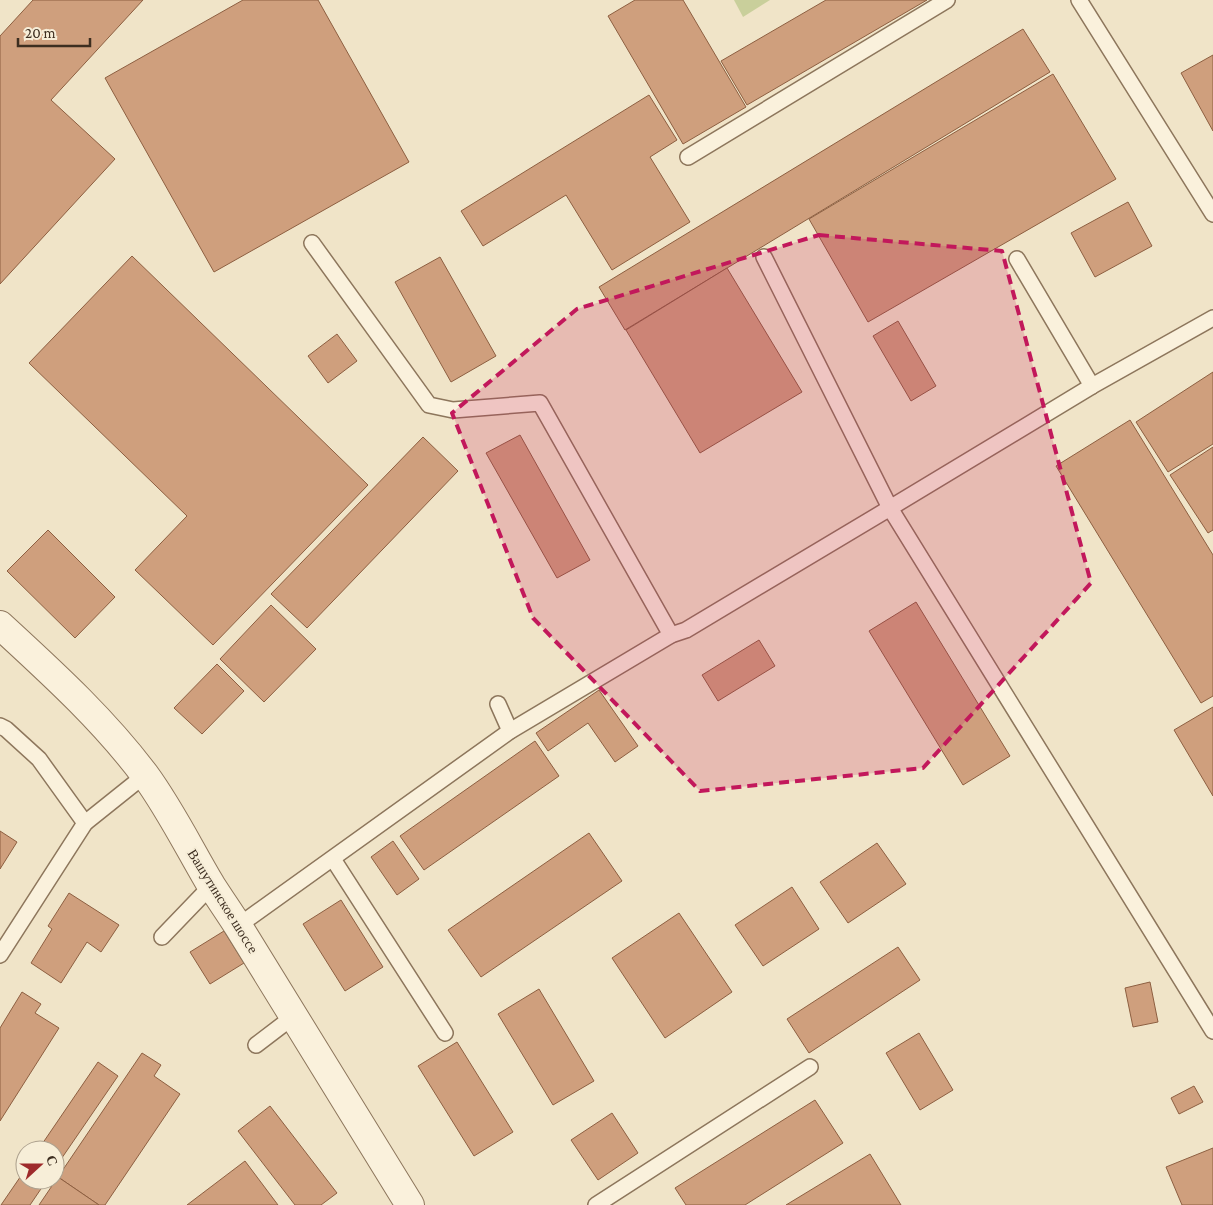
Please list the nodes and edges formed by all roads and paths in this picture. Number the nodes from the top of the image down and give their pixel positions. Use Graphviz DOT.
graph roads {
  1 [pos="947,0"];
  2 [pos="1079,0"];
  3 [pos="688,156"];
  4 [pos="1213,214"];
  5 [pos="312,243"];
  6 [pos="764,257"];
  7 [pos="1017,259"];
  8 [pos="1213,318"];
  9 [pos="1092,386"];
  10 [pos="890,508"];
  11 [pos="0,625"];
  12 [pos="671,635"];
  13 [pos="498,704"];
  14 [pos="0,726"];
  15 [pos="510,730"];
  16 [pos="145,775"];
  17 [pos="85,823"];
  18 [pos="333,860"];
  19 [pos="212,886"];
  20 [pos="238,926"];
  21 [pos="162,937"];
  22 [pos="0,955"];
  23 [pos="294,1016"];
  24 [pos="1213,1031"];
  25 [pos="445,1033"];
  26 [pos="256,1045"];
  27 [pos="810,1067"];
  28 [pos="410,1205"];
  29 [pos="596,1205"];
  1 -- 3 [label="lane"];
  2 -- 4 [label="lane"];
  5 -- 12 [label="lane"];
  6 -- 10 [label="lane"];
  7 -- 9 [label="lane"];
  8 -- 9 [label="lane"];
  9 -- 10 [label="lane"];
  10 -- 12 [label="lane"];
  10 -- 24 [label="lane"];
  11 -- 16 [label="street, Вашутинское шоссе"];
  12 -- 15 [label="lane"];
  13 -- 15 [label="lane"];
  14 -- 17 [label="lane"];
  15 -- 18 [label="lane"];
  16 -- 17 [label="lane"];
  16 -- 19 [label="street, Вашутинское шоссе"];
  17 -- 22 [label="lane"];
  18 -- 20 [label="lane"];
  18 -- 25 [label="lane"];
  19 -- 20 [label="street, Вашутинское шоссе"];
  19 -- 21 [label="lane"];
  20 -- 23 [label="street, Вашутинское шоссе"];
  23 -- 26 [label="lane"];
  23 -- 28 [label="street, Вашутинское шоссе"];
  27 -- 29 [label="lane"];
}
